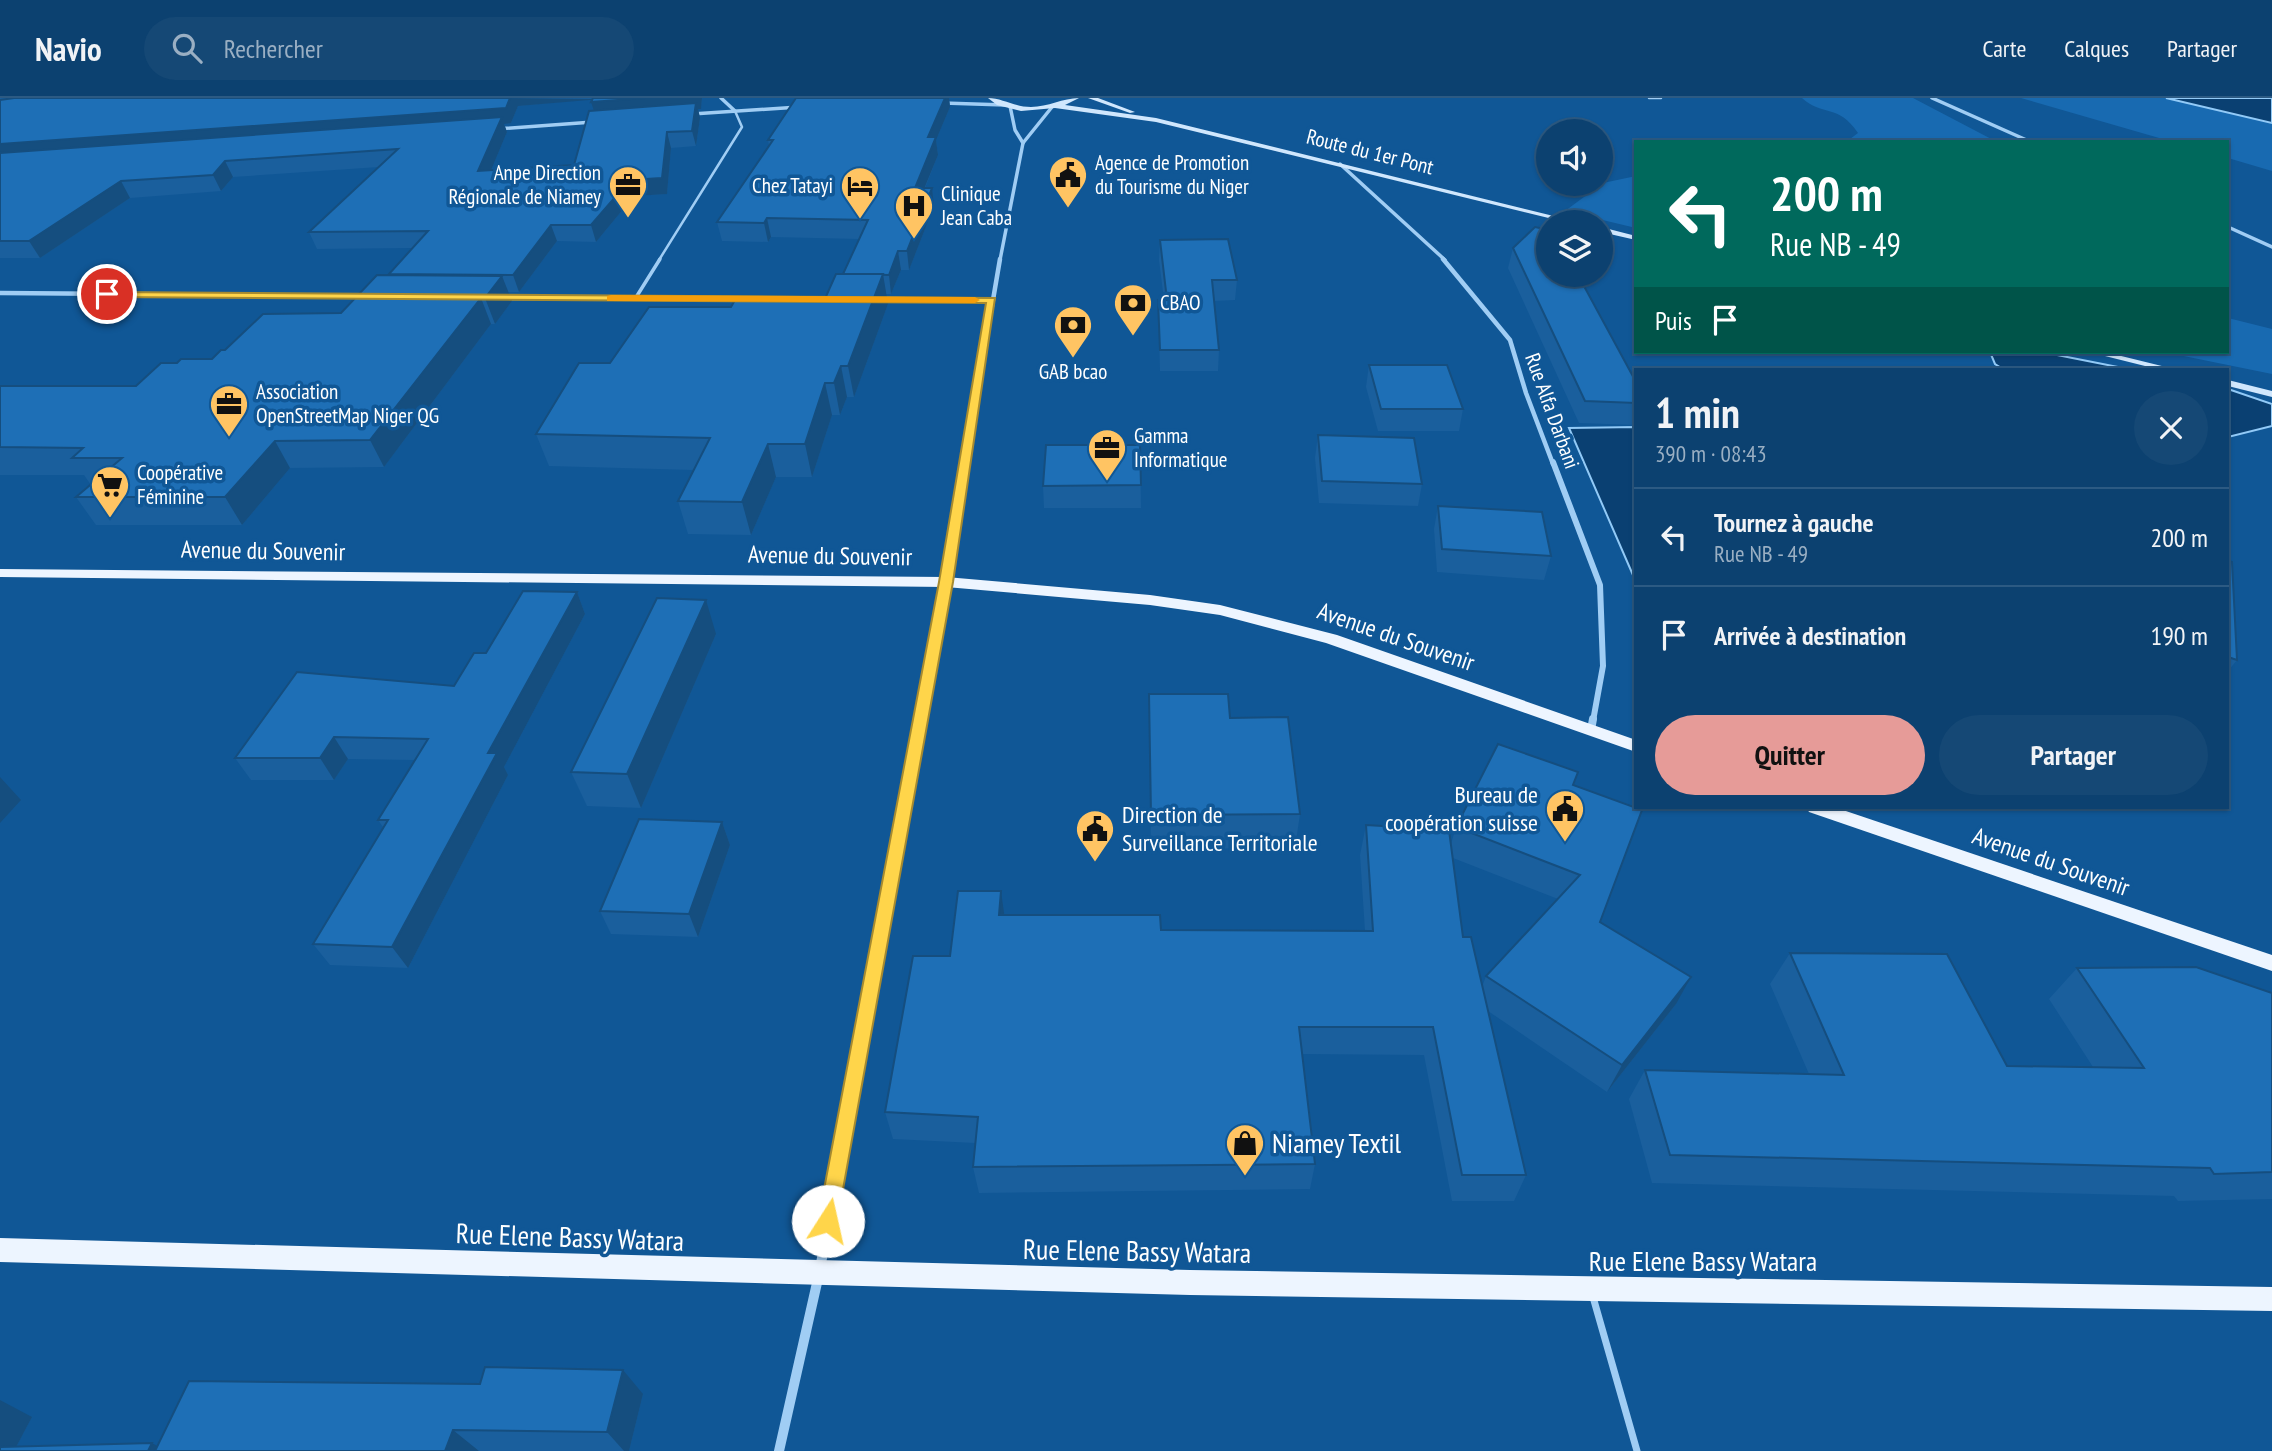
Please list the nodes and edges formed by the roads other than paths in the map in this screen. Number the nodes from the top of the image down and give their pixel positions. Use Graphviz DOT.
graph roads {
  1 [pos="721,98"];
  2 [pos="991,98"];
  3 [pos="1076,98"];
  4 [pos="1091,98"];
  5 [pos="1649,98"];
  6 [pos="1661,98"];
  7 [pos="1932,98"];
  8 [pos="939,103"];
  9 [pos="1008,106"];
  10 [pos="1054,106"];
  11 [pos="800,107"];
  12 [pos="735,111"];
  13 [pos="680,115"];
  14 [pos="1156,120"];
  15 [pos="597,121"];
  16 [pos="486,129"];
  17 [pos="2026,140"];
  18 [pos="1023,143"];
  19 [pos="1340,164"];
  20 [pos="1536,213"];
  21 [pos="2229,227"];
  22 [pos="1613,232"];
  23 [pos="1634,237"];
  24 [pos="2272,247"];
  25 [pos="0,293"];
  26 [pos="370,296"];
  27 [pos="493,298"];
  28 [pos="635,299"];
  29 [pos="841,299"];
  30 [pos="868,299"];
  31 [pos="992,300"];
  32 [pos="2103,354"];
  33 [pos="2165,368"];
  34 [pos="2229,383"];
  35 [pos="2272,392"];
  36 [pos="0,573"];
  37 [pos="946,582"];
  38 [pos="1591,730"];
  39 [pos="1634,745"];
  40 [pos="1821,809"];
  41 [pos="2272,963"];
  42 [pos="0,1250"];
  43 [pos="819,1274"];
  44 [pos="1591,1290"];
  45 [pos="2272,1299"];
  46 [pos="779,1451"];
  47 [pos="1637,1451"];
  1 -- 12 [label="street"];
  2 -- 9 [label="street"];
  3 -- 10 [label="street"];
  4 -- 14 [label="street, Route du 1er Pont"];
  5 -- 6 [label="lane"];
  7 -- 17 [label="street"];
  8 -- 9 [label="street"];
  9 -- 10 [label="street, Route du 1er Pont"];
  9 -- 18 [label="street"];
  10 -- 14 [label="street, Route du 1er Pont"];
  10 -- 18 [label="street"];
  11 -- 12 [label="street"];
  12 -- 13 [label="street"];
  12 -- 28 [label="lane"];
  14 -- 19 [label="street, Route du 1er Pont"];
  15 -- 16 [label="street"];
  18 -- 31 [label="street"];
  19 -- 20 [label="street, Route du 1er Pont"];
  19 -- 38 [label="street, Rue Alfa Darbani"];
  21 -- 24 [label="street"];
  22 -- 23 [label="street"];
  25 -- 26 [label="street"];
  27 -- 28 [label="street"];
  28 -- 29 [label="street"];
  30 -- 31 [label="street"];
  31 -- 37 [label="street"];
  32 -- 33 [label="street"];
  34 -- 35 [label="street"];
  36 -- 37 [label="main road, Avenue du Souvenir"];
  37 -- 38 [label="main road, Avenue du Souvenir"];
  37 -- 43 [label="street"];
  38 -- 39 [label="main road, Avenue du Souvenir"];
  40 -- 41 [label="main road, Avenue du Souvenir"];
  42 -- 43 [label="main road, Rue Elene Bassy Watara"];
  43 -- 44 [label="main road, Rue Elene Bassy Watara"];
  43 -- 46 [label="street"];
  44 -- 45 [label="main road, Rue Elene Bassy Watara"];
  44 -- 47 [label="lane"];
}
